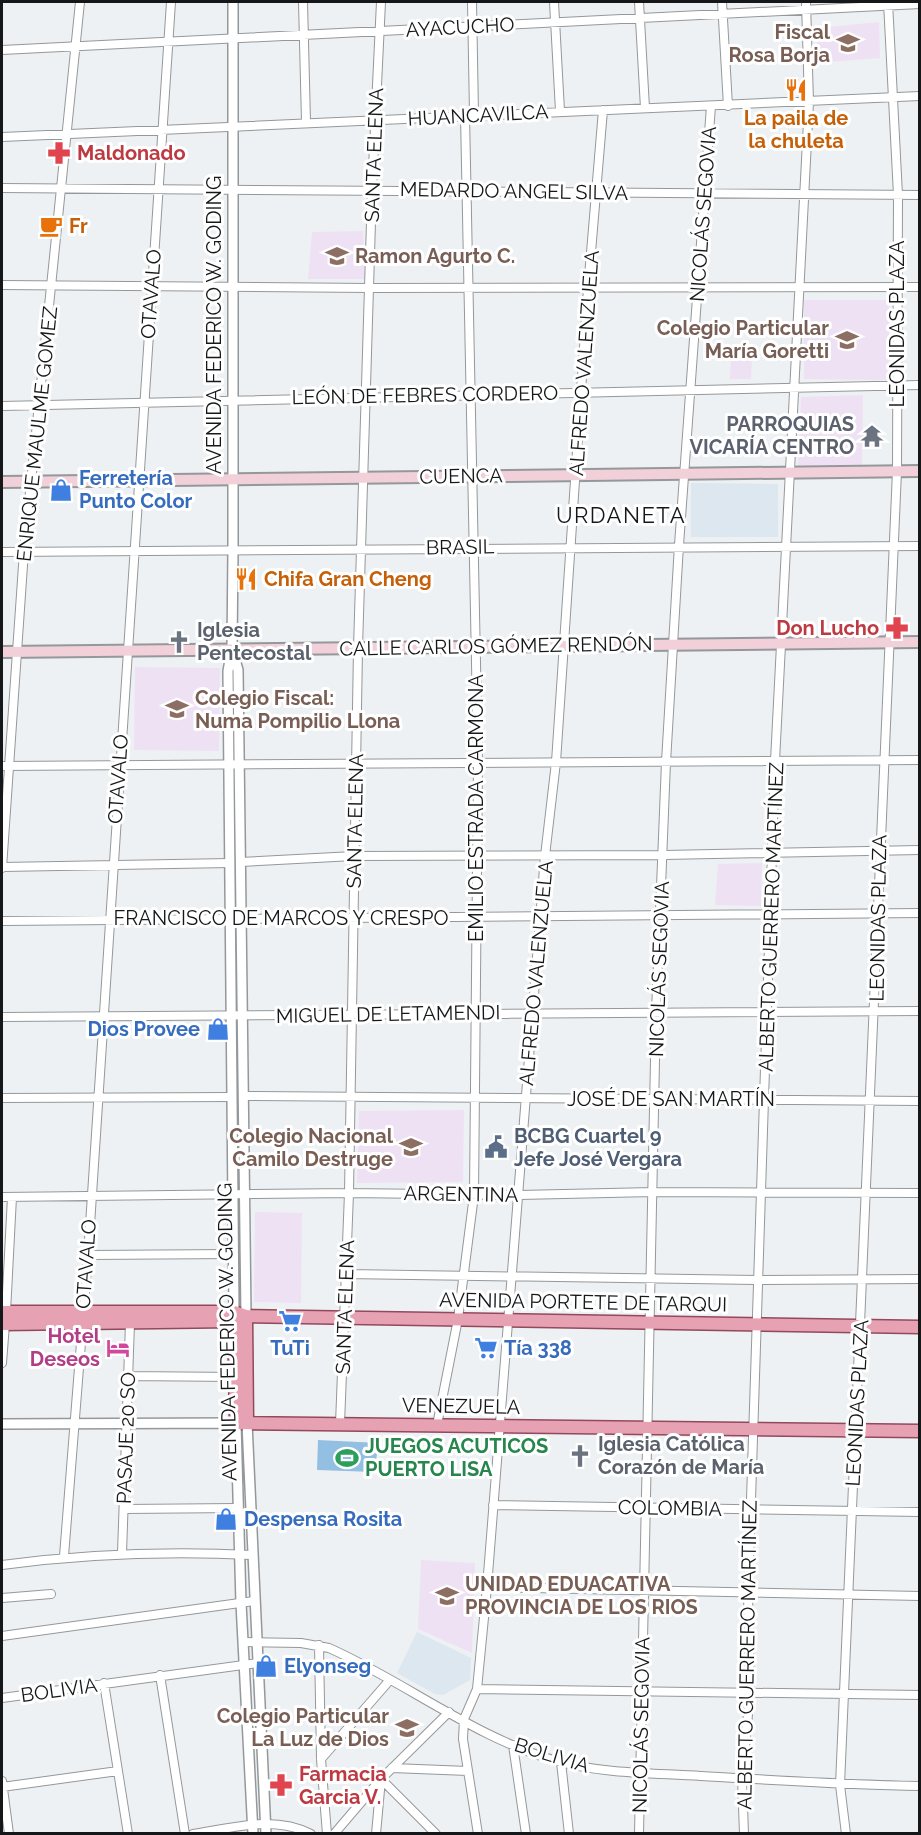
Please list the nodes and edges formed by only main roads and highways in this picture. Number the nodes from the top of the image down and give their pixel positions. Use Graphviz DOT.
graph roads {
  1 [pos="920,471"];
  2 [pos="2,482"];
  3 [pos="920,642"];
  4 [pos="2,652"];
  5 [pos="238,1316"];
  6 [pos="82,1317"];
  7 [pos="3,1318"];
  8 [pos="920,1327"];
  9 [pos="242,1423"];
  10 [pos="920,1431"];
  1 -- 2 [label="main road, CUENCA"];
  3 -- 4 [label="main road, CALLE CARLOS GÓMEZ RENDÓN"];
  5 -- 6 [label="main road, AVENIDA PORTETE DE TARQUI"];
  5 -- 6 [label="main road, AVENIDA PORTETE DE TARQUI"];
  5 -- 8 [label="main road, AVENIDA PORTETE DE TARQUI"];
  5 -- 9 [label="main road, AVENIDA FEDERICO W. GODING"];
  5 -- 9 [label="main road, AVENIDA FEDERICO W. GODING"];
  6 -- 7 [label="main road, AVENIDA PORTETE DE TARQUI"];
  9 -- 10 [label="main road, VENEZUELA"];
}
